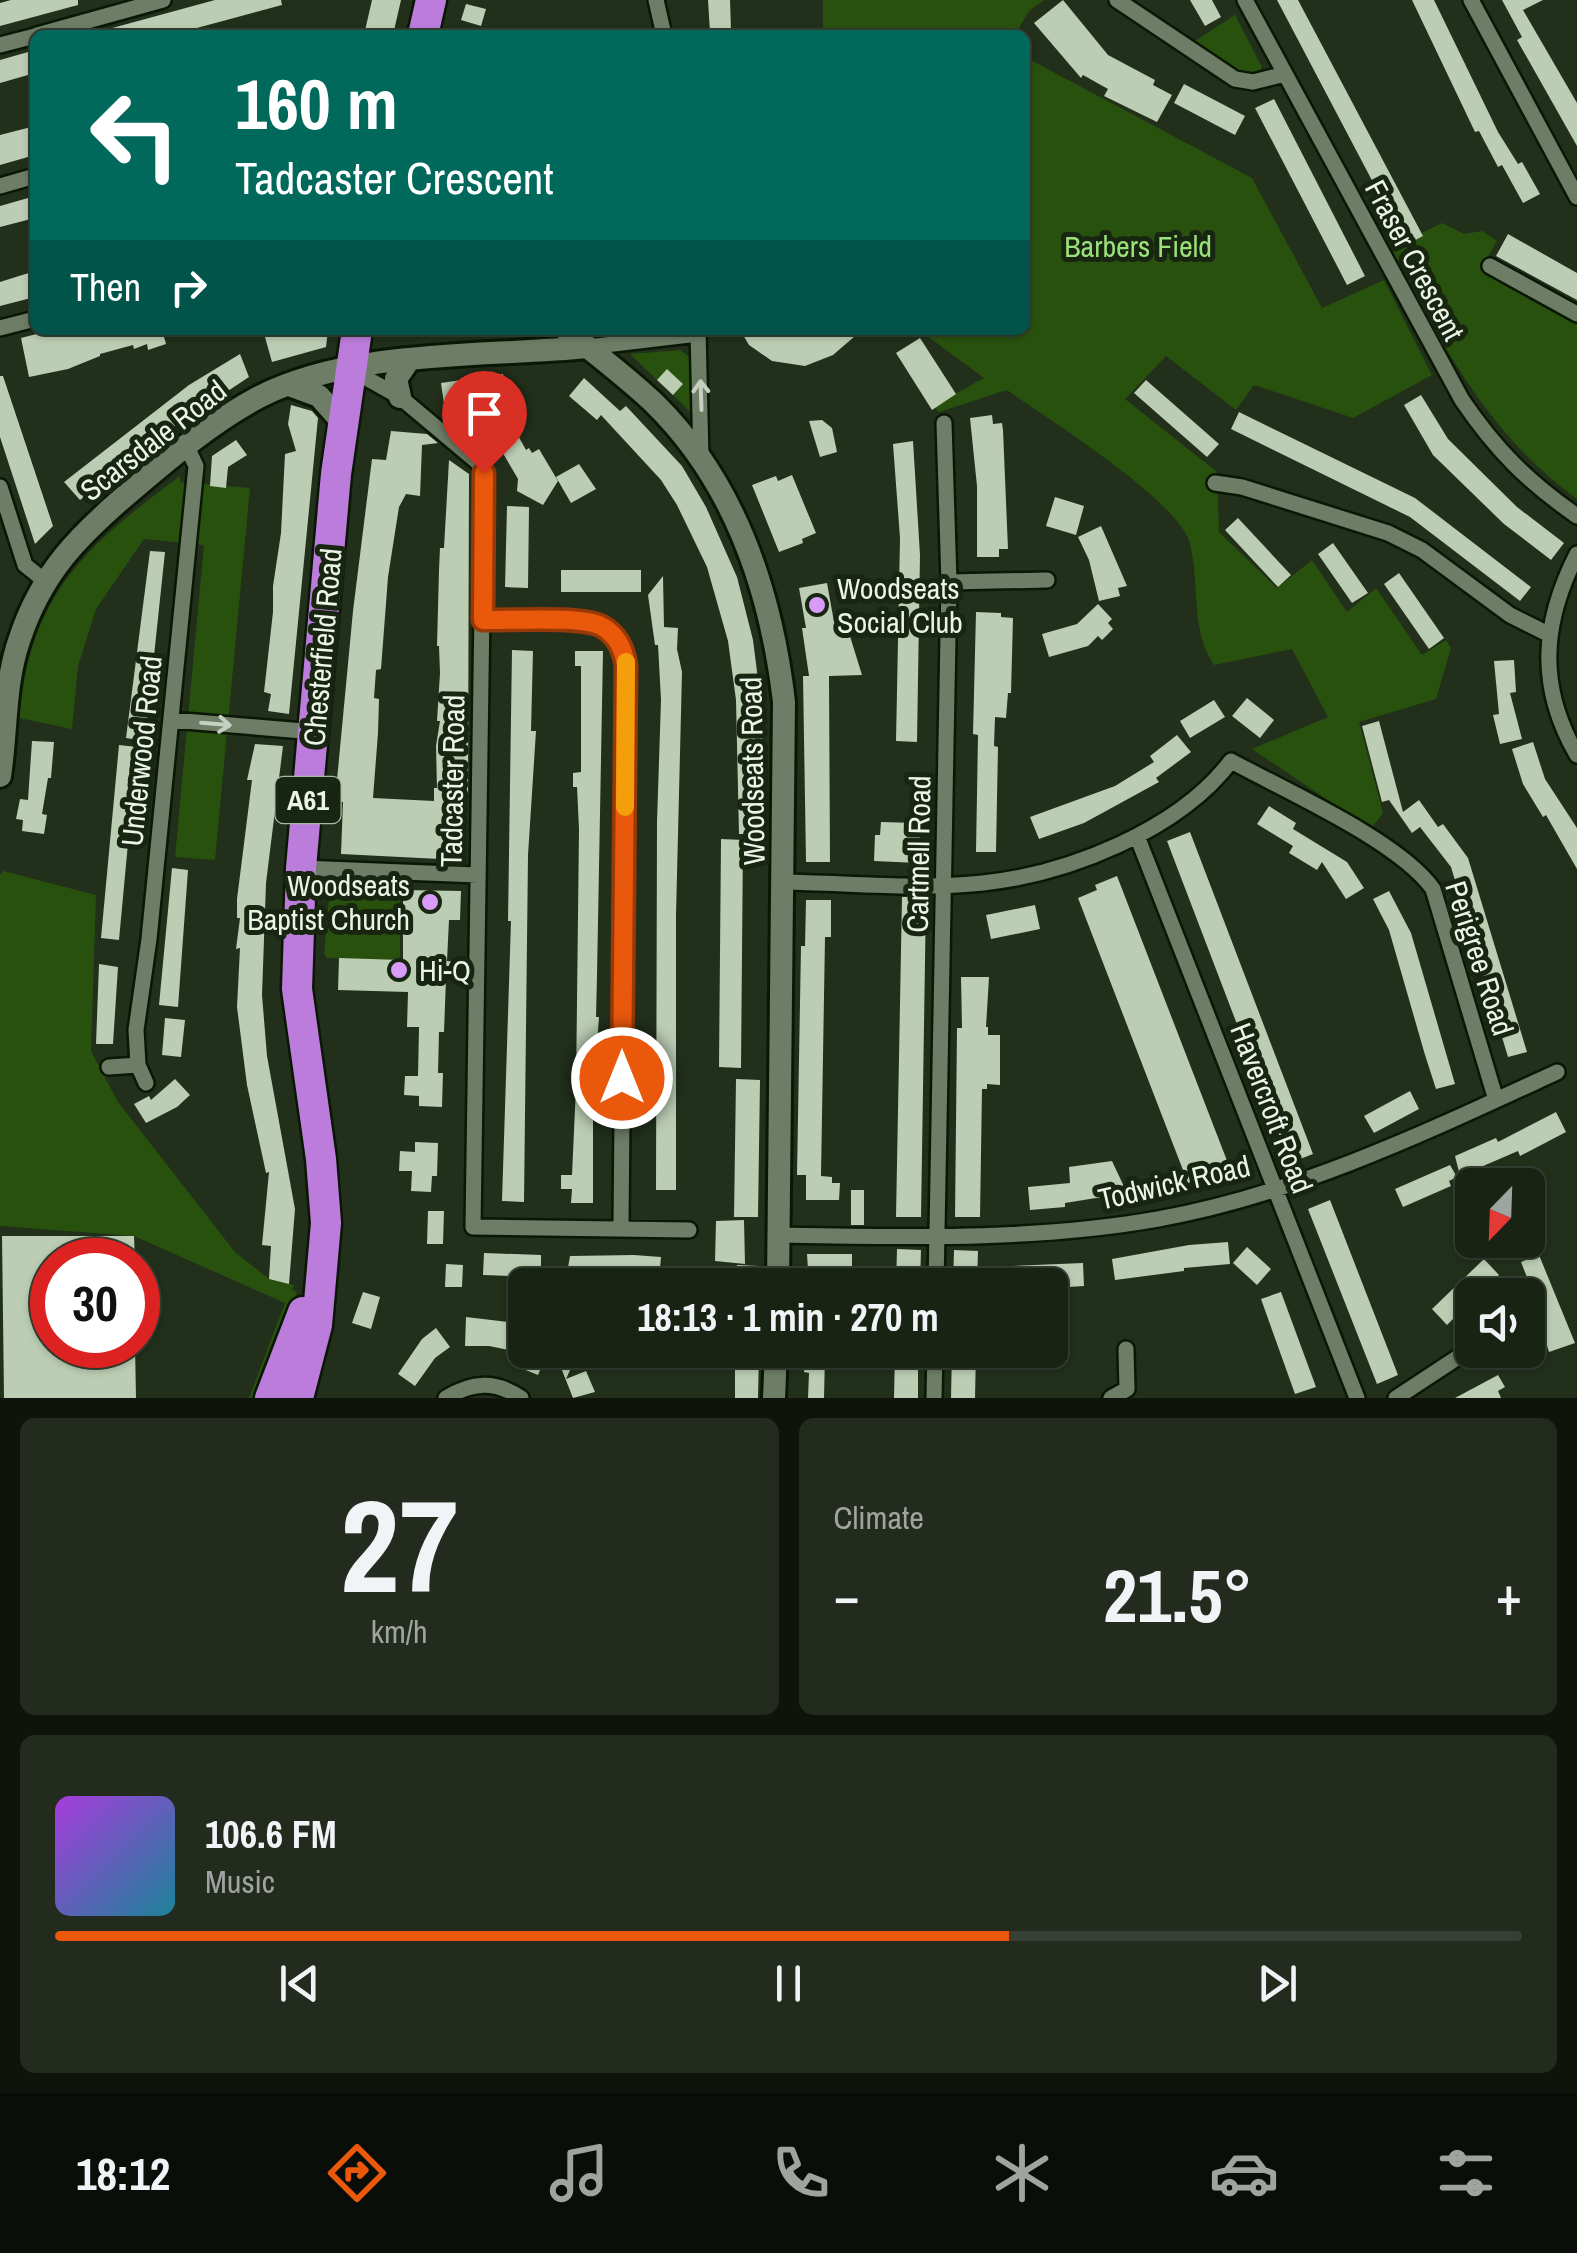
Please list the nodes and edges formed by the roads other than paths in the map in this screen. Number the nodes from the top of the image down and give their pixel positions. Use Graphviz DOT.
graph roads {
  1 [pos="163,0"];
  2 [pos="432,0"];
  3 [pos="656,0"];
  4 [pos="1117,0"];
  5 [pos="1245,0"];
  6 [pos="1472,0"];
  7 [pos="54,30"];
  8 [pos="424,30"];
  9 [pos="663,30"];
  10 [pos="30,37"];
  11 [pos="0,45"];
  12 [pos="1285,74"];
  13 [pos="30,177"];
  14 [pos="0,186"];
  15 [pos="1577,198"];
  16 [pos="1490,266"];
  17 [pos="1577,314"];
  18 [pos="30,319"];
  19 [pos="0,328"];
  20 [pos="356,335"];
  21 [pos="572,335"];
  22 [pos="677,335"];
  23 [pos="698,335"];
  24 [pos="588,348"];
  25 [pos="409,360"];
  26 [pos="350,369"];
  27 [pos="289,384"];
  28 [pos="400,397"];
  29 [pos="342,422"];
  30 [pos="944,423"];
  31 [pos="186,444"];
  32 [pos="701,459"];
  33 [pos="1248,470"];
  34 [pos="1215,484"];
  35 [pos="0,486"];
  36 [pos="1242,487"];
  37 [pos="1577,516"];
  38 [pos="1577,554"];
  39 [pos="1047,580"];
  40 [pos="45,581"];
  41 [pos="949,582"];
  42 [pos="483,620"];
  43 [pos="1548,634"];
  44 [pos="172,720"];
  45 [pos="316,732"];
  46 [pos="1577,754"];
  47 [pos="0,776"];
  48 [pos="1137,836"];
  49 [pos="301,868"];
  50 [pos="478,875"];
  51 [pos="784,882"];
  52 [pos="945,884"];
  53 [pos="138,1065"];
  54 [pos="109,1067"];
  55 [pos="1557,1072"];
  56 [pos="146,1083"];
  57 [pos="1496,1100"];
  58 [pos="1273,1188"];
  59 [pos="621,1227"];
  60 [pos="688,1230"];
  61 [pos="779,1234"];
  62 [pos="937,1238"];
  63 [pos="322,1263"];
  64 [pos="778,1268"];
  65 [pos="936,1268"];
  66 [pos="1126,1349"];
  67 [pos="1455,1359"];
  68 [pos="775,1368"];
  69 [pos="935,1368"];
  70 [pos="270,1398"];
  71 [pos="298,1398"];
  72 [pos="446,1398"];
  73 [pos="520,1398"];
  74 [pos="774,1398"];
  75 [pos="934,1398"];
  76 [pos="1111,1398"];
  77 [pos="1357,1398"];
  78 [pos="1396,1398"];
  1 -- 7 [label="street"];
  2 -- 8 [label="highway"];
  3 -- 9 [label="street"];
  4 -- 12 [label="street"];
  5 -- 12 [label="street, Fraser Crescent"];
  6 -- 15 [label="street"];
  10 -- 11 [label="street"];
  12 -- 37 [label="street, Fraser Crescent"];
  13 -- 14 [label="street"];
  16 -- 17 [label="street"];
  18 -- 19 [label="street"];
  20 -- 26 [label="highway, Chesterfield Road / A61"];
  21 -- 24 [label="street, Woodseats Road"];
  22 -- 24 [label="street, Scarsdale Road"];
  32 -- 23 [label="street, one-way"];
  24 -- 25 [label="street, Scarsdale Road"];
  24 -- 32 [label="street, Woodseats Road"];
  25 -- 26 [label="street, Scarsdale Road"];
  25 -- 28 [label="street"];
  26 -- 27 [label="street, Scarsdale Road"];
  26 -- 28 [label="street, Tadcaster Road"];
  26 -- 29 [label="highway, Chesterfield Road / A61"];
  27 -- 29 [label="street"];
  27 -- 31 [label="street, Scarsdale Road"];
  28 -- 42 [label="street, Tadcaster Road"];
  29 -- 45 [label="highway, Chesterfield Road / A61"];
  30 -- 41 [label="street, Cartmell Road"];
  31 -- 40 [label="street, Scarsdale Road"];
  31 -- 44 [label="street, Underwood Road"];
  32 -- 51 [label="street, Woodseats Road"];
  33 -- 36 [label="street"];
  34 -- 36 [label="street"];
  35 -- 40 [label="street"];
  36 -- 43 [label="street"];
  38 -- 43 [label="street"];
  39 -- 41 [label="street"];
  40 -- 47 [label="street, Scarsdale Road"];
  41 -- 52 [label="street, Cartmell Road"];
  42 -- 50 [label="street, Tadcaster Road"];
  42 -- 59 [label="street"];
  43 -- 46 [label="street"];
  44 -- 45 [label="street, one-way"];
  44 -- 53 [label="street, Underwood Road"];
  45 -- 49 [label="highway, Chesterfield Road / A61"];
  48 -- 52 [label="street"];
  48 -- 57 [label="street, Perigree Road"];
  48 -- 58 [label="street, Havercroft Road"];
  49 -- 50 [label="street"];
  49 -- 63 [label="highway, Chesterfield Road / A61"];
  50 -- 59 [label="street, Tadcaster Road"];
  51 -- 52 [label="street"];
  51 -- 61 [label="street, Woodseats Road"];
  52 -- 62 [label="street, Cartmell Road"];
  53 -- 54 [label="street"];
  53 -- 56 [label="street, Underwood Road"];
  55 -- 57 [label="street, Todwick Road"];
  57 -- 58 [label="street, Todwick Road"];
  58 -- 62 [label="street, Todwick Road"];
  58 -- 77 [label="street, Havercroft Road"];
  59 -- 60 [label="street, Tadcaster Road"];
  61 -- 62 [label="street, Todwick Road"];
  61 -- 64 [label="street, Woodseats Road"];
  62 -- 65 [label="street, Cartmell Road"];
  63 -- 70 [label="highway, Chesterfield Road / A61"];
  63 -- 71 [label="highway, Chesterfield Road / A61"];
  66 -- 76 [label="street"];
  67 -- 78 [label="street"];
  68 -- 74 [label="street"];
  69 -- 75 [label="street"];
  72 -- 73 [label="street"];
}
